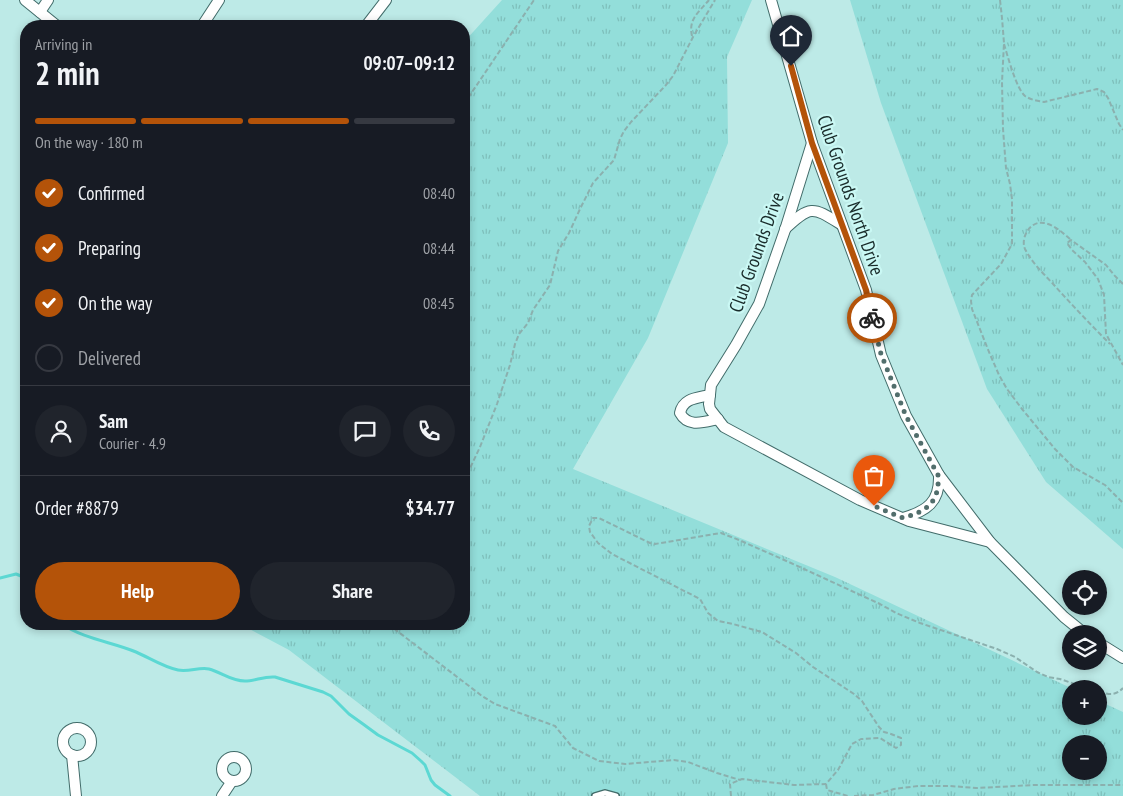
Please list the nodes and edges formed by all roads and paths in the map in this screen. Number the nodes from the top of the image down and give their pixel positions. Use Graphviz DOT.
graph roads {
  1 [pos="25,0"];
  2 [pos="48,0"];
  3 [pos="220,0"];
  4 [pos="386,0"];
  5 [pos="534,0"];
  6 [pos="709,0"];
  7 [pos="715,0"];
  8 [pos="772,0"];
  9 [pos="999,0"];
  10 [pos="40,12"];
  11 [pos="50,20"];
  12 [pos="206,20"];
  13 [pos="371,20"];
  14 [pos="693,37"];
  15 [pos="1004,43"];
  16 [pos="470,95"];
  17 [pos="1123,130"];
  18 [pos="812,143"];
  19 [pos="842,225"];
  20 [pos="785,230"];
  21 [pos="1071,240"];
  22 [pos="1123,284"];
  23 [pos="1112,346"];
  24 [pos="1123,364"];
  25 [pos="710,395"];
  26 [pos="718,419"];
  27 [pos="470,468"];
  28 [pos="938,475"];
  29 [pos="1123,503"];
  30 [pos="903,518"];
  31 [pos="990,542"];
  32 [pos="1073,625"];
  33 [pos="396,630"];
  34 [pos="1107,648"];
  35 [pos="1123,658"];
  36 [pos="1063,680"];
  37 [pos="1123,688"];
  38 [pos="1107,694"];
  39 [pos="72,755"];
  40 [pos="740,780"];
  41 [pos="232,782"];
  42 [pos="826,784"];
  43 [pos="1123,785"];
  44 [pos="76,796"];
  45 [pos="222,796"];
  46 [pos="595,796"];
  47 [pos="616,796"];
  48 [pos="731,796"];
  49 [pos="848,796"];
  50 [pos="854,796"];
  1 -- 10 [label="street"];
  2 -- 10 [label="street"];
  3 -- 12 [label="street"];
  4 -- 13 [label="street"];
  5 -- 16 [label="path"];
  6 -- 14 [label="path"];
  7 -- 14 [label="path"];
  8 -- 18 [label="street, Club Grounds North Drive"];
  9 -- 15 [label="path"];
  10 -- 11 [label="street"];
  14 -- 27 [label="path"];
  15 -- 17 [label="path"];
  15 -- 29 [label="path"];
  18 -- 19 [label="street, Club Grounds North Drive"];
  18 -- 20 [label="street, Club Grounds Drive"];
  19 -- 20 [label="street"];
  19 -- 28 [label="street, Club Grounds North Drive"];
  20 -- 25 [label="street, Club Grounds Drive"];
  21 -- 22 [label="path"];
  21 -- 23 [label="path"];
  21 -- 23 [label="path"];
  23 -- 24 [label="path"];
  25 -- 26 [label="street"];
  25 -- 26 [label="street"];
  26 -- 30 [label="street"];
  28 -- 30 [label="street"];
  28 -- 31 [label="street, Club Grounds North Drive"];
  30 -- 31 [label="street"];
  31 -- 32 [label="street, Club Grounds North Drive"];
  33 -- 40 [label="path"];
  34 -- 35 [label="street"];
  36 -- 42 [label="path"];
  37 -- 38 [label="path"];
  39 -- 44 [label="street"];
  40 -- 42 [label="path"];
  40 -- 48 [label="path"];
  41 -- 45 [label="street"];
  42 -- 49 [label="path"];
  43 -- 50 [label="path"];
  46 -- 47 [label="lane"];
}
